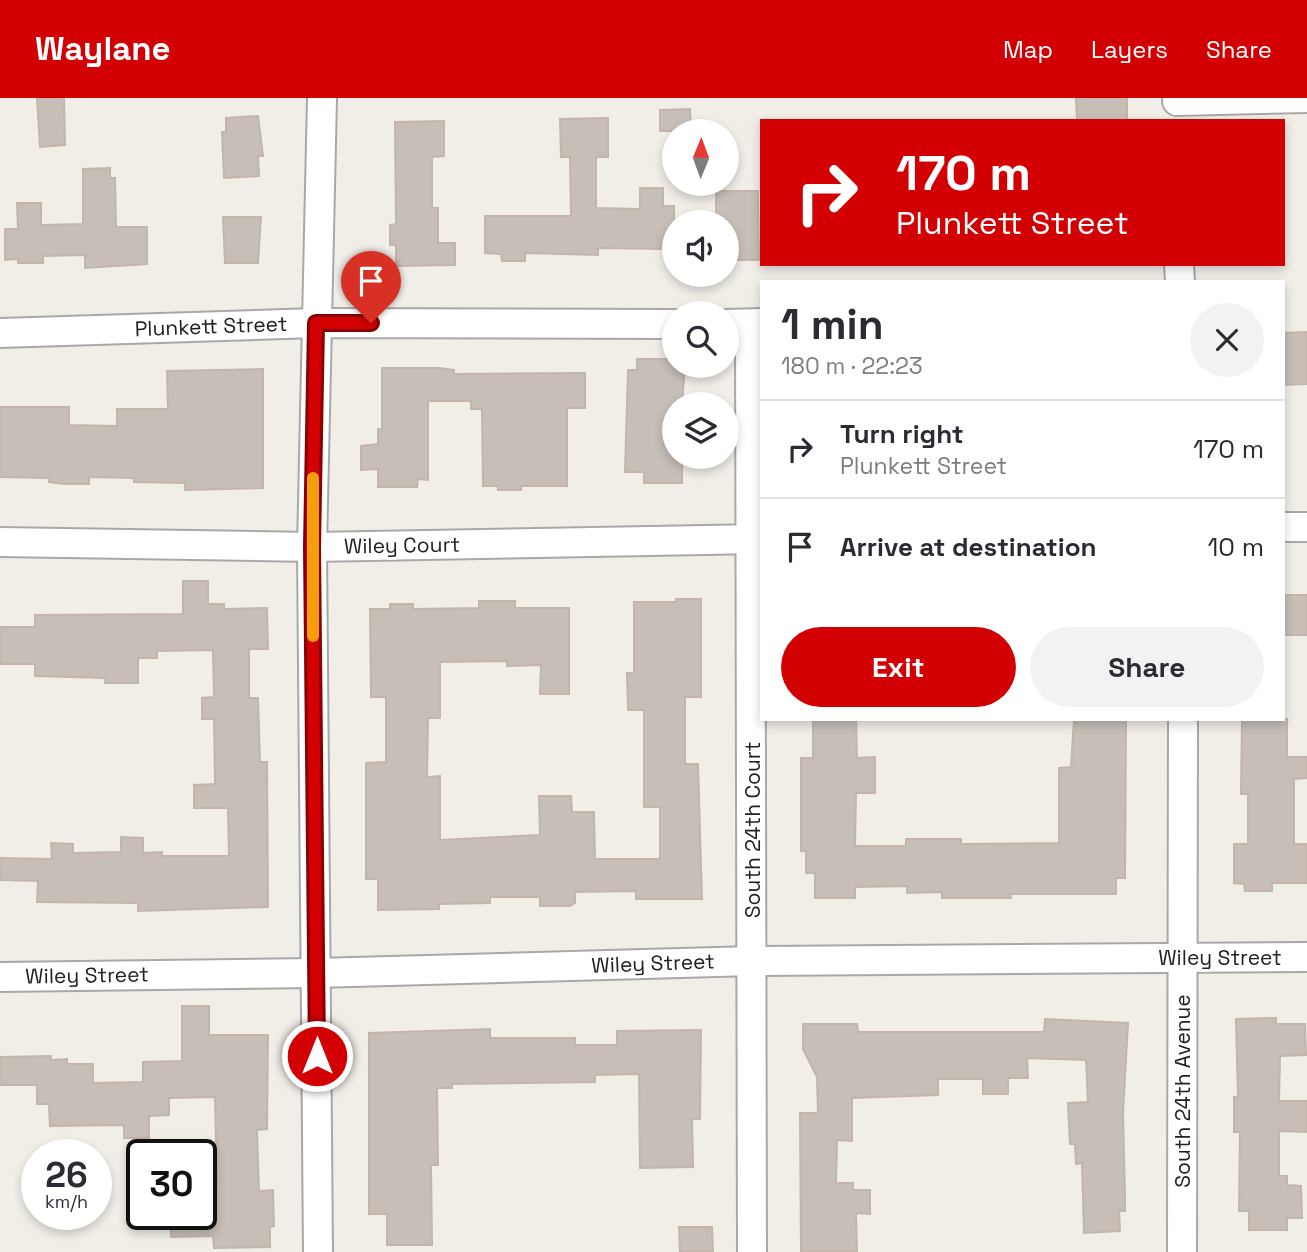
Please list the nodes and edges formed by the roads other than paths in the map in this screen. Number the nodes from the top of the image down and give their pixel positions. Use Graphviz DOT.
graph roads {
  1 [pos="322,98"];
  2 [pos="1307,98"];
  3 [pos="1177,107"];
  4 [pos="316,323"];
  5 [pos="662,324"];
  6 [pos="746,324"];
  7 [pos="0,333"];
  8 [pos="1285,527"];
  9 [pos="1307,527"];
  10 [pos="756,539"];
  11 [pos="0,542"];
  12 [pos="312,547"];
  13 [pos="1183,721"];
  14 [pos="1181,957"];
  15 [pos="1307,957"];
  16 [pos="753,961"];
  17 [pos="316,972"];
  18 [pos="0,977"];
  19 [pos="318,1252"];
  20 [pos="752,1252"];
  21 [pos="1182,1252"];
  1 -- 4 [label="street"];
  2 -- 3 [label="street"];
  4 -- 5 [label="street, Plunkett Street"];
  4 -- 7 [label="street, Plunkett Street"];
  4 -- 12 [label="street"];
  6 -- 10 [label="street, South 24th Court"];
  8 -- 9 [label="street"];
  10 -- 12 [label="street, Wiley Court"];
  10 -- 16 [label="street, South 24th Court"];
  11 -- 12 [label="street, Wiley Court"];
  12 -- 17 [label="street"];
  13 -- 14 [label="street, South 24th Avenue"];
  14 -- 15 [label="street, Wiley Street"];
  14 -- 16 [label="street, Wiley Street"];
  14 -- 21 [label="street, South 24th Avenue"];
  16 -- 17 [label="street, Wiley Street"];
  16 -- 20 [label="street, South 24th Court"];
  17 -- 18 [label="street, Wiley Street"];
  17 -- 19 [label="street"];
}
